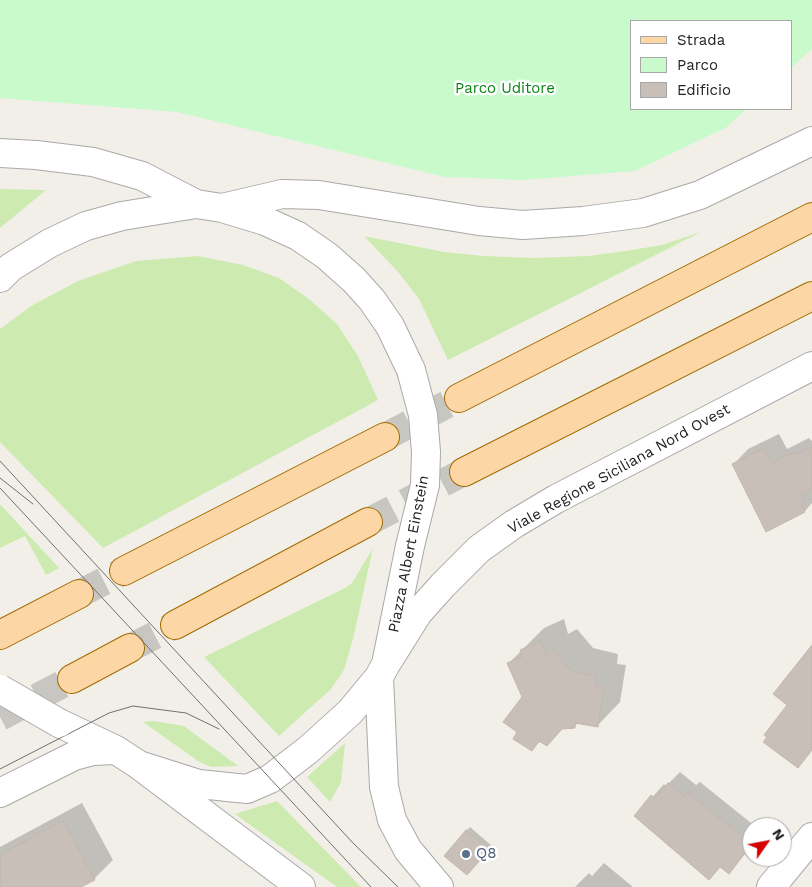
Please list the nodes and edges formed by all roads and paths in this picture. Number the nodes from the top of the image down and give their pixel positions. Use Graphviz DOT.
graph roads {
  1 [pos="812,141"];
  2 [pos="0,153"];
  3 [pos="209,206"];
  4 [pos="812,217"];
  5 [pos="4,271"];
  6 [pos="812,296"];
  7 [pos="812,366"];
  8 [pos="459,398"];
  9 [pos="385,437"];
  10 [pos="464,472"];
  11 [pos="368,522"];
  12 [pos="124,571"];
  13 [pos="80,594"];
  14 [pos="175,625"];
  15 [pos="0,635"];
  16 [pos="130,648"];
  17 [pos="383,671"];
  18 [pos="72,679"];
  19 [pos="0,689"];
  20 [pos="116,750"];
  21 [pos="139,765"];
  22 [pos="0,793"];
  23 [pos="812,837"];
  24 [pos="301,887"];
  25 [pos="439,887"];
  26 [pos="771,887"];
  1 -- 3 [label="street"];
  2 -- 3 [label="street, Piazza Albert Einstein"];
  3 -- 5 [label="street, Piazza Albert Einstein"];
  3 -- 17 [label="street, Piazza Albert Einstein, bridge"];
  4 -- 8 [label="main road"];
  6 -- 10 [label="main road"];
  7 -- 17 [label="street, Viale Regione Siciliana Nord Ovest"];
  9 -- 12 [label="main road"];
  11 -- 14 [label="main road"];
  13 -- 15 [label="main road"];
  16 -- 18 [label="main road"];
  17 -- 21 [label="street, Piazza Albert Einstein"];
  17 -- 25 [label="street"];
  19 -- 20 [label="street, Piazza Albert Einstein, bridge"];
  20 -- 21 [label="street, Piazza Albert Einstein"];
  20 -- 22 [label="street"];
  21 -- 24 [label="street, Piazza Albert Einstein"];
  23 -- 26 [label="street"];
}
